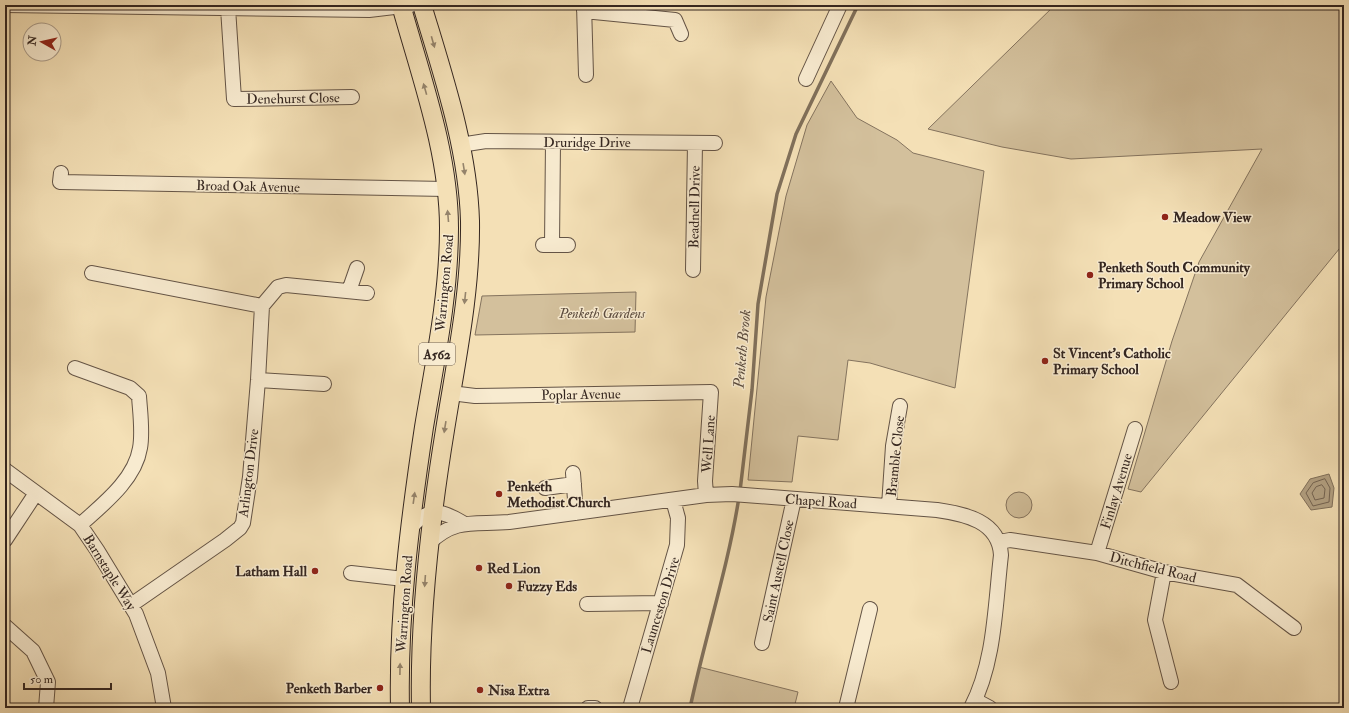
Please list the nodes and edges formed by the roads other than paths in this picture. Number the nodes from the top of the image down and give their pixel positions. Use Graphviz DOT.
graph roads {
  1 [pos="5,5"];
  2 [pos="422,5"];
  3 [pos="840,5"];
  4 [pos="404,6"];
  5 [pos="228,8"];
  6 [pos="584,8"];
  7 [pos="681,34"];
  8 [pos="586,75"];
  9 [pos="806,79"];
  10 [pos="352,97"];
  11 [pos="553,142"];
  12 [pos="695,143"];
  13 [pos="460,144"];
  14 [pos="715,144"];
  15 [pos="61,173"];
  16 [pos="446,189"];
  17 [pos="568,245"];
  18 [pos="357,268"];
  19 [pos="693,270"];
  20 [pos="92,273"];
  21 [pos="349,291"];
  22 [pos="367,293"];
  23 [pos="262,306"];
  24 [pos="75,368"];
  25 [pos="258,380"];
  26 [pos="324,384"];
  27 [pos="711,392"];
  28 [pos="451,393"];
  29 [pos="900,406"];
  30 [pos="1135,429"];
  31 [pos="5,470"];
  32 [pos="545,488"];
  33 [pos="36,493"];
  34 [pos="706,495"];
  35 [pos="794,499"];
  36 [pos="673,500"];
  37 [pos="889,506"];
  38 [pos="433,512"];
  39 [pos="576,513"];
  40 [pos="464,524"];
  41 [pos="80,525"];
  42 [pos="409,530"];
  43 [pos="5,540"];
  44 [pos="999,542"];
  45 [pos="429,543"];
  46 [pos="1097,553"];
  47 [pos="1164,572"];
  48 [pos="350,573"];
  49 [pos="404,579"];
  50 [pos="661,603"];
  51 [pos="587,604"];
  52 [pos="131,605"];
  53 [pos="870,609"];
  54 [pos="5,626"];
  55 [pos="1294,628"];
  56 [pos="762,643"];
  57 [pos="1171,682"];
  58 [pos="973,704"];
  59 [pos="46,708"];
  60 [pos="164,708"];
  61 [pos="400,708"];
  62 [pos="421,708"];
  63 [pos="588,708"];
  64 [pos="595,708"];
  65 [pos="630,708"];
  66 [pos="846,708"];
  67 [pos="990,708"];
  1 -- 5 [label="street"];
  2 -- 13 [label="main road, Warrington Road / A562, one-way"];
  3 -- 9 [label="street"];
  4 -- 5 [label="street"];
  16 -- 4 [label="main road, Warrington Road / A562, one-way"];
  5 -- 10 [label="street, Denehurst Close"];
  6 -- 7 [label="street"];
  6 -- 8 [label="street"];
  11 -- 12 [label="street, Druridge Drive"];
  11 -- 13 [label="street, Druridge Drive"];
  11 -- 17 [label="street"];
  12 -- 14 [label="street, Druridge Drive"];
  12 -- 19 [label="street, Beadnell Drive"];
  13 -- 28 [label="main road, Warrington Road / A562, one-way"];
  15 -- 16 [label="street, Broad Oak Avenue"];
  42 -- 16 [label="main road, Warrington Road / A562, one-way"];
  18 -- 21 [label="street"];
  20 -- 23 [label="street"];
  21 -- 22 [label="street"];
  21 -- 23 [label="street"];
  23 -- 25 [label="street, Arlington Drive"];
  24 -- 41 [label="street"];
  25 -- 26 [label="street"];
  25 -- 52 [label="street, Arlington Drive"];
  27 -- 28 [label="street, Poplar Avenue"];
  27 -- 34 [label="street, Well Lane"];
  28 -- 38 [label="main road, Warrington Road / A562, one-way"];
  29 -- 37 [label="street, Bramble Close"];
  30 -- 46 [label="street, Finlay Avenue"];
  31 -- 33 [label="street, Barnstaple Way"];
  32 -- 39 [label="street"];
  33 -- 41 [label="street, Barnstaple Way"];
  33 -- 43 [label="street"];
  34 -- 35 [label="street, Chapel Road"];
  34 -- 36 [label="street, Chapel Road"];
  35 -- 37 [label="street, Chapel Road"];
  35 -- 56 [label="street, Saint Austell Close"];
  36 -- 39 [label="street, Chapel Road"];
  36 -- 50 [label="street, Launceston Drive"];
  37 -- 44 [label="street, Chapel Road"];
  38 -- 40 [label="street, Chapel Road"];
  38 -- 42 [label="street"];
  38 -- 45 [label="main road, Warrington Road / A562"];
  39 -- 40 [label="street, Chapel Road"];
  40 -- 45 [label="street, Chapel Road"];
  41 -- 52 [label="street, Barnstaple Way"];
  42 -- 49 [label="main road, Warrington Road / A562"];
  44 -- 46 [label="street, Ditchfield Road"];
  44 -- 58 [label="street"];
  45 -- 62 [label="main road, Warrington Road / A562, one-way"];
  46 -- 47 [label="street, Ditchfield Road"];
  47 -- 55 [label="street, Ditchfield Road"];
  47 -- 57 [label="street"];
  48 -- 49 [label="street"];
  61 -- 49 [label="main road, Warrington Road / A562, one-way"];
  50 -- 51 [label="street"];
  50 -- 65 [label="street, Launceston Drive"];
  52 -- 60 [label="street, Barnstaple Way"];
  53 -- 66 [label="street"];
  54 -- 59 [label="street"];
  58 -- 67 [label="street"];
  63 -- 64 [label="street"];
}
